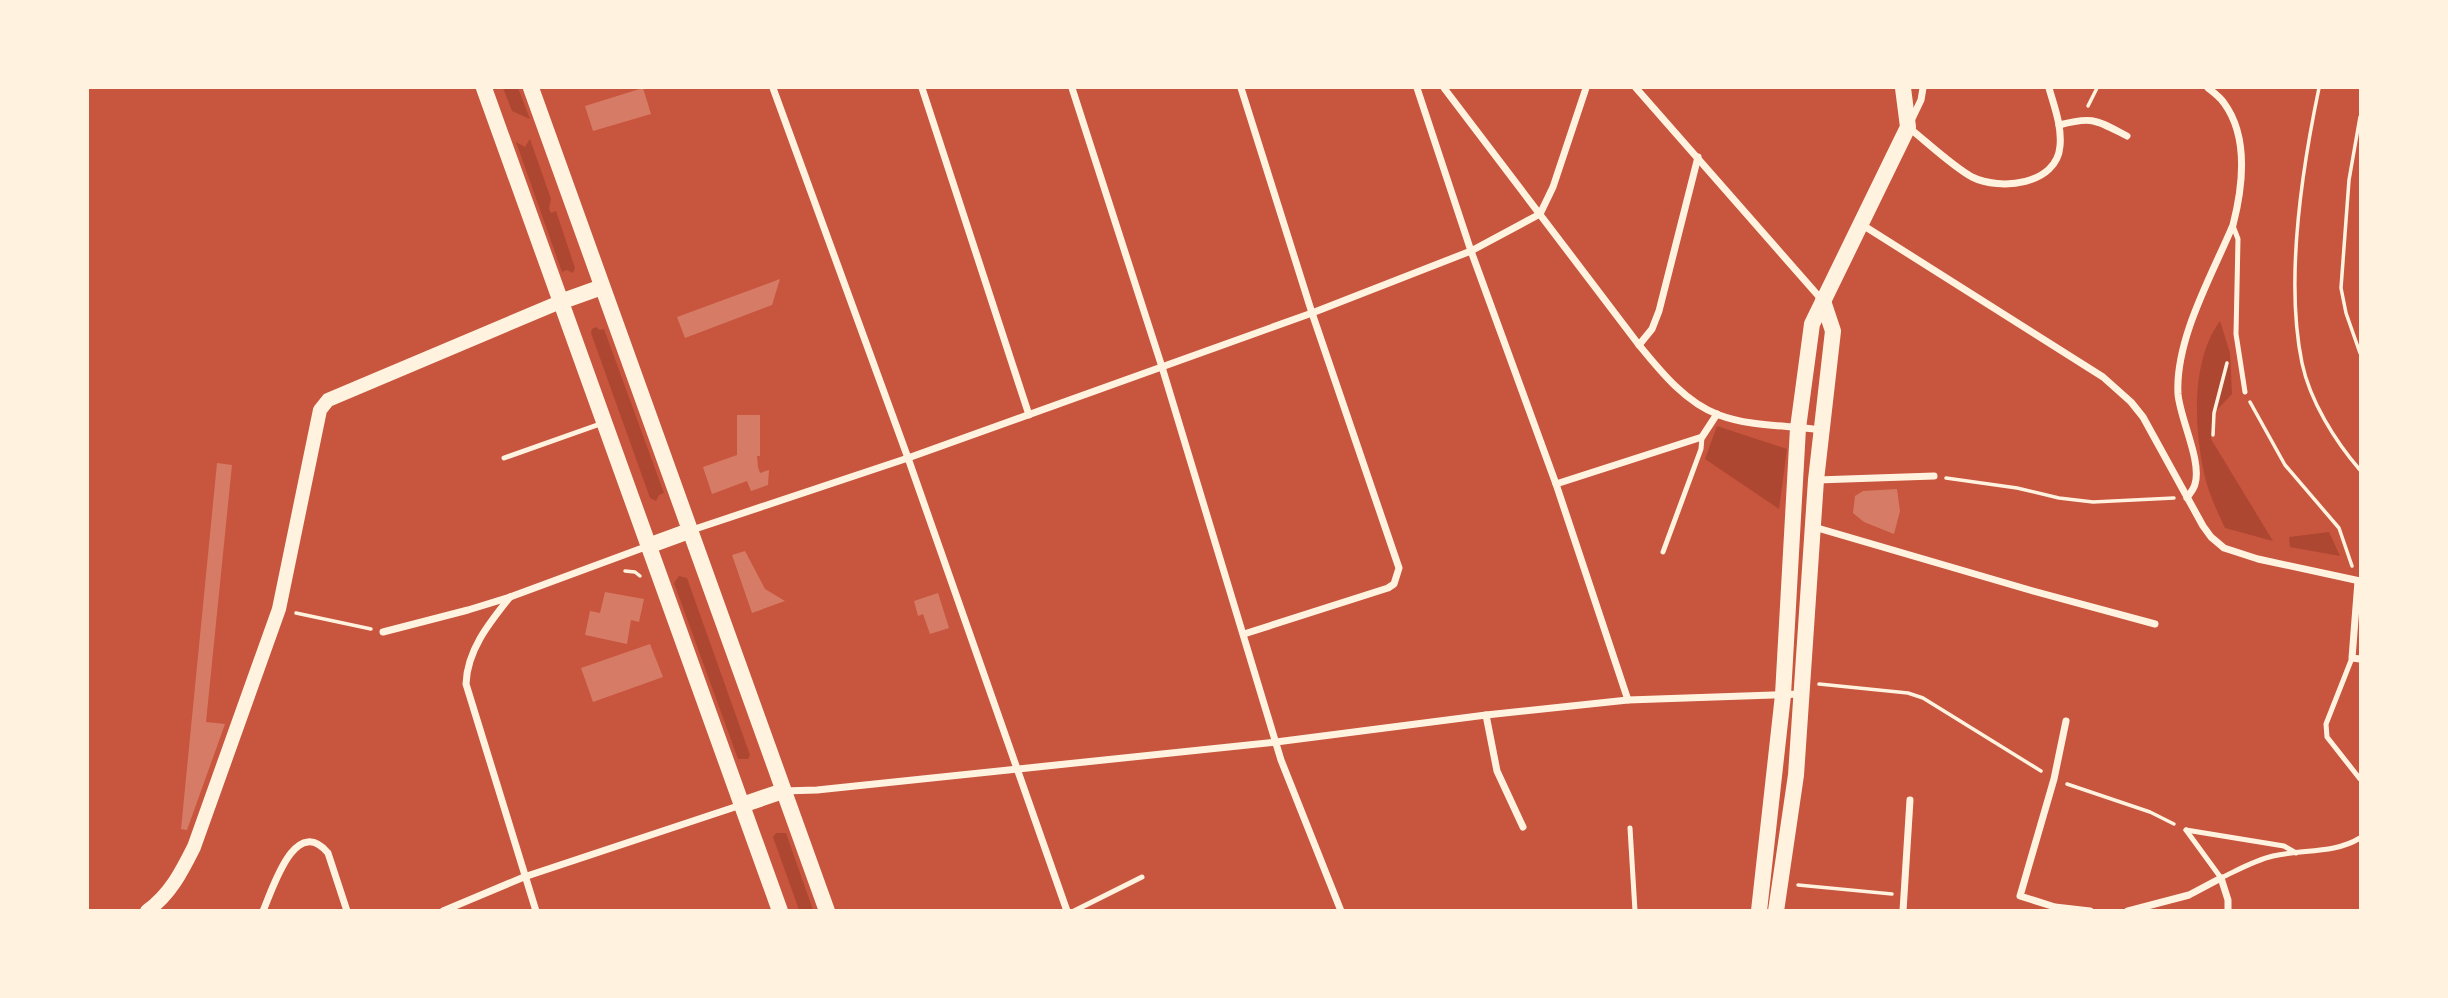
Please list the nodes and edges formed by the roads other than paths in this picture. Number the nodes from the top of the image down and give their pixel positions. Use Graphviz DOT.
graph roads {
  1 [pos="484,88"];
  2 [pos="531,88"];
  3 [pos="773,88"];
  4 [pos="922,88"];
  5 [pos="1072,88"];
  6 [pos="1241,88"];
  7 [pos="1417,88"];
  8 [pos="1444,88"];
  9 [pos="1586,88"];
  10 [pos="1636,88"];
  11 [pos="1903,88"];
  12 [pos="1923,88"];
  13 [pos="2049,88"];
  14 [pos="2208,88"];
  15 [pos="2059,125"];
  16 [pos="1908,127"];
  17 [pos="2127,135"];
  18 [pos="1698,157"];
  19 [pos="1540,214"];
  20 [pos="1861,224"];
  21 [pos="2233,225"];
  22 [pos="1471,251"];
  23 [pos="602,287"];
  24 [pos="1823,301"];
  25 [pos="560,302"];
  26 [pos="1312,313"];
  27 [pos="1639,345"];
  28 [pos="1162,367"];
  29 [pos="2245,392"];
  30 [pos="1717,414"];
  31 [pos="1029,415"];
  32 [pos="603,423"];
  33 [pos="1797,428"];
  34 [pos="1821,431"];
  35 [pos="1702,437"];
  36 [pos="504,458"];
  37 [pos="908,458"];
  38 [pos="1934,476"];
  39 [pos="1816,480"];
  40 [pos="1556,484"];
  41 [pos="2187,498"];
  42 [pos="1814,527"];
  43 [pos="690,531"];
  44 [pos="648,546"];
  45 [pos="1663,552"];
  46 [pos="2359,581"];
  47 [pos="510,597"];
  48 [pos="2155,624"];
  49 [pos="383,632"];
  50 [pos="1244,634"];
  51 [pos="2352,658"];
  52 [pos="2361,659"];
  53 [pos="1803,689"];
  54 [pos="1783,695"];
  55 [pos="1628,701"];
  56 [pos="1486,715"];
  57 [pos="2066,721"];
  58 [pos="1276,742"];
  59 [pos="1017,769"];
  60 [pos="2361,779"];
  61 [pos="783,791"];
  62 [pos="1910,800"];
  63 [pos="742,805"];
  64 [pos="1524,827"];
  65 [pos="1630,828"];
  66 [pos="2361,838"];
  67 [pos="2296,853"];
  68 [pos="524,877"];
  69 [pos="1142,877"];
  70 [pos="2221,878"];
  71 [pos="147,911"];
  72 [pos="263,911"];
  73 [pos="346,911"];
  74 [pos="443,911"];
  75 [pos="536,911"];
  76 [pos="780,911"];
  77 [pos="827,911"];
  78 [pos="1067,911"];
  79 [pos="1074,911"];
  80 [pos="1341,911"];
  81 [pos="1634,911"];
  82 [pos="1759,911"];
  83 [pos="1776,911"];
  84 [pos="1903,911"];
  85 [pos="2090,911"];
  86 [pos="2128,911"];
  87 [pos="2228,911"];
  1 -- 25 [label="main road"];
  2 -- 23 [label="main road"];
  3 -- 37 [label="street"];
  4 -- 31 [label="street"];
  5 -- 28 [label="street"];
  6 -- 26 [label="street"];
  7 -- 22 [label="street"];
  8 -- 19 [label="street"];
  9 -- 19 [label="street"];
  10 -- 18 [label="street"];
  11 -- 16 [label="main road"];
  12 -- 16 [label="street"];
  13 -- 15 [label="street"];
  14 -- 21 [label="street"];
  15 -- 16 [label="street"];
  15 -- 17 [label="street"];
  16 -- 20 [label="main road"];
  18 -- 24 [label="street"];
  18 -- 27 [label="street"];
  19 -- 22 [label="street"];
  19 -- 27 [label="street"];
  20 -- 24 [label="main road"];
  20 -- 41 [label="street"];
  21 -- 29 [label="lane"];
  21 -- 41 [label="street"];
  22 -- 26 [label="street"];
  22 -- 40 [label="street"];
  23 -- 25 [label="main road"];
  23 -- 43 [label="main road"];
  24 -- 33 [label="main road"];
  24 -- 34 [label="main road"];
  25 -- 32 [label="main road"];
  25 -- 71 [label="main road"];
  26 -- 28 [label="street"];
  26 -- 50 [label="street"];
  27 -- 30 [label="street"];
  28 -- 31 [label="street"];
  28 -- 50 [label="street"];
  30 -- 33 [label="street"];
  30 -- 35 [label="street"];
  31 -- 37 [label="street"];
  32 -- 36 [label="lane"];
  32 -- 44 [label="main road"];
  33 -- 34 [label="street"];
  33 -- 54 [label="main road"];
  34 -- 39 [label="main road"];
  35 -- 40 [label="street"];
  35 -- 45 [label="lane"];
  37 -- 43 [label="street"];
  37 -- 59 [label="street"];
  38 -- 39 [label="street"];
  39 -- 42 [label="main road"];
  40 -- 55 [label="street"];
  41 -- 46 [label="street"];
  42 -- 48 [label="street"];
  42 -- 53 [label="main road"];
  43 -- 44 [label="main road"];
  43 -- 61 [label="main road"];
  44 -- 47 [label="street"];
  44 -- 63 [label="main road"];
  46 -- 51 [label="street"];
  47 -- 49 [label="street"];
  47 -- 68 [label="street"];
  50 -- 58 [label="street"];
  51 -- 52 [label="street"];
  51 -- 60 [label="lane"];
  53 -- 54 [label="street"];
  53 -- 83 [label="main road"];
  54 -- 55 [label="street"];
  54 -- 82 [label="main road"];
  55 -- 56 [label="street"];
  56 -- 58 [label="street"];
  56 -- 64 [label="street"];
  57 -- 85 [label="street"];
  58 -- 59 [label="street"];
  58 -- 80 [label="street"];
  59 -- 61 [label="street"];
  59 -- 78 [label="street"];
  61 -- 63 [label="main road"];
  61 -- 77 [label="main road"];
  62 -- 84 [label="street"];
  63 -- 68 [label="street"];
  63 -- 76 [label="main road"];
  65 -- 81 [label="lane"];
  66 -- 67 [label="lane"];
  67 -- 70 [label="lane"];
  67 -- 70 [label="lane"];
  68 -- 74 [label="street"];
  68 -- 75 [label="street"];
  69 -- 79 [label="lane"];
  70 -- 86 [label="street"];
  70 -- 87 [label="street"];
  72 -- 73 [label="street"];
}
